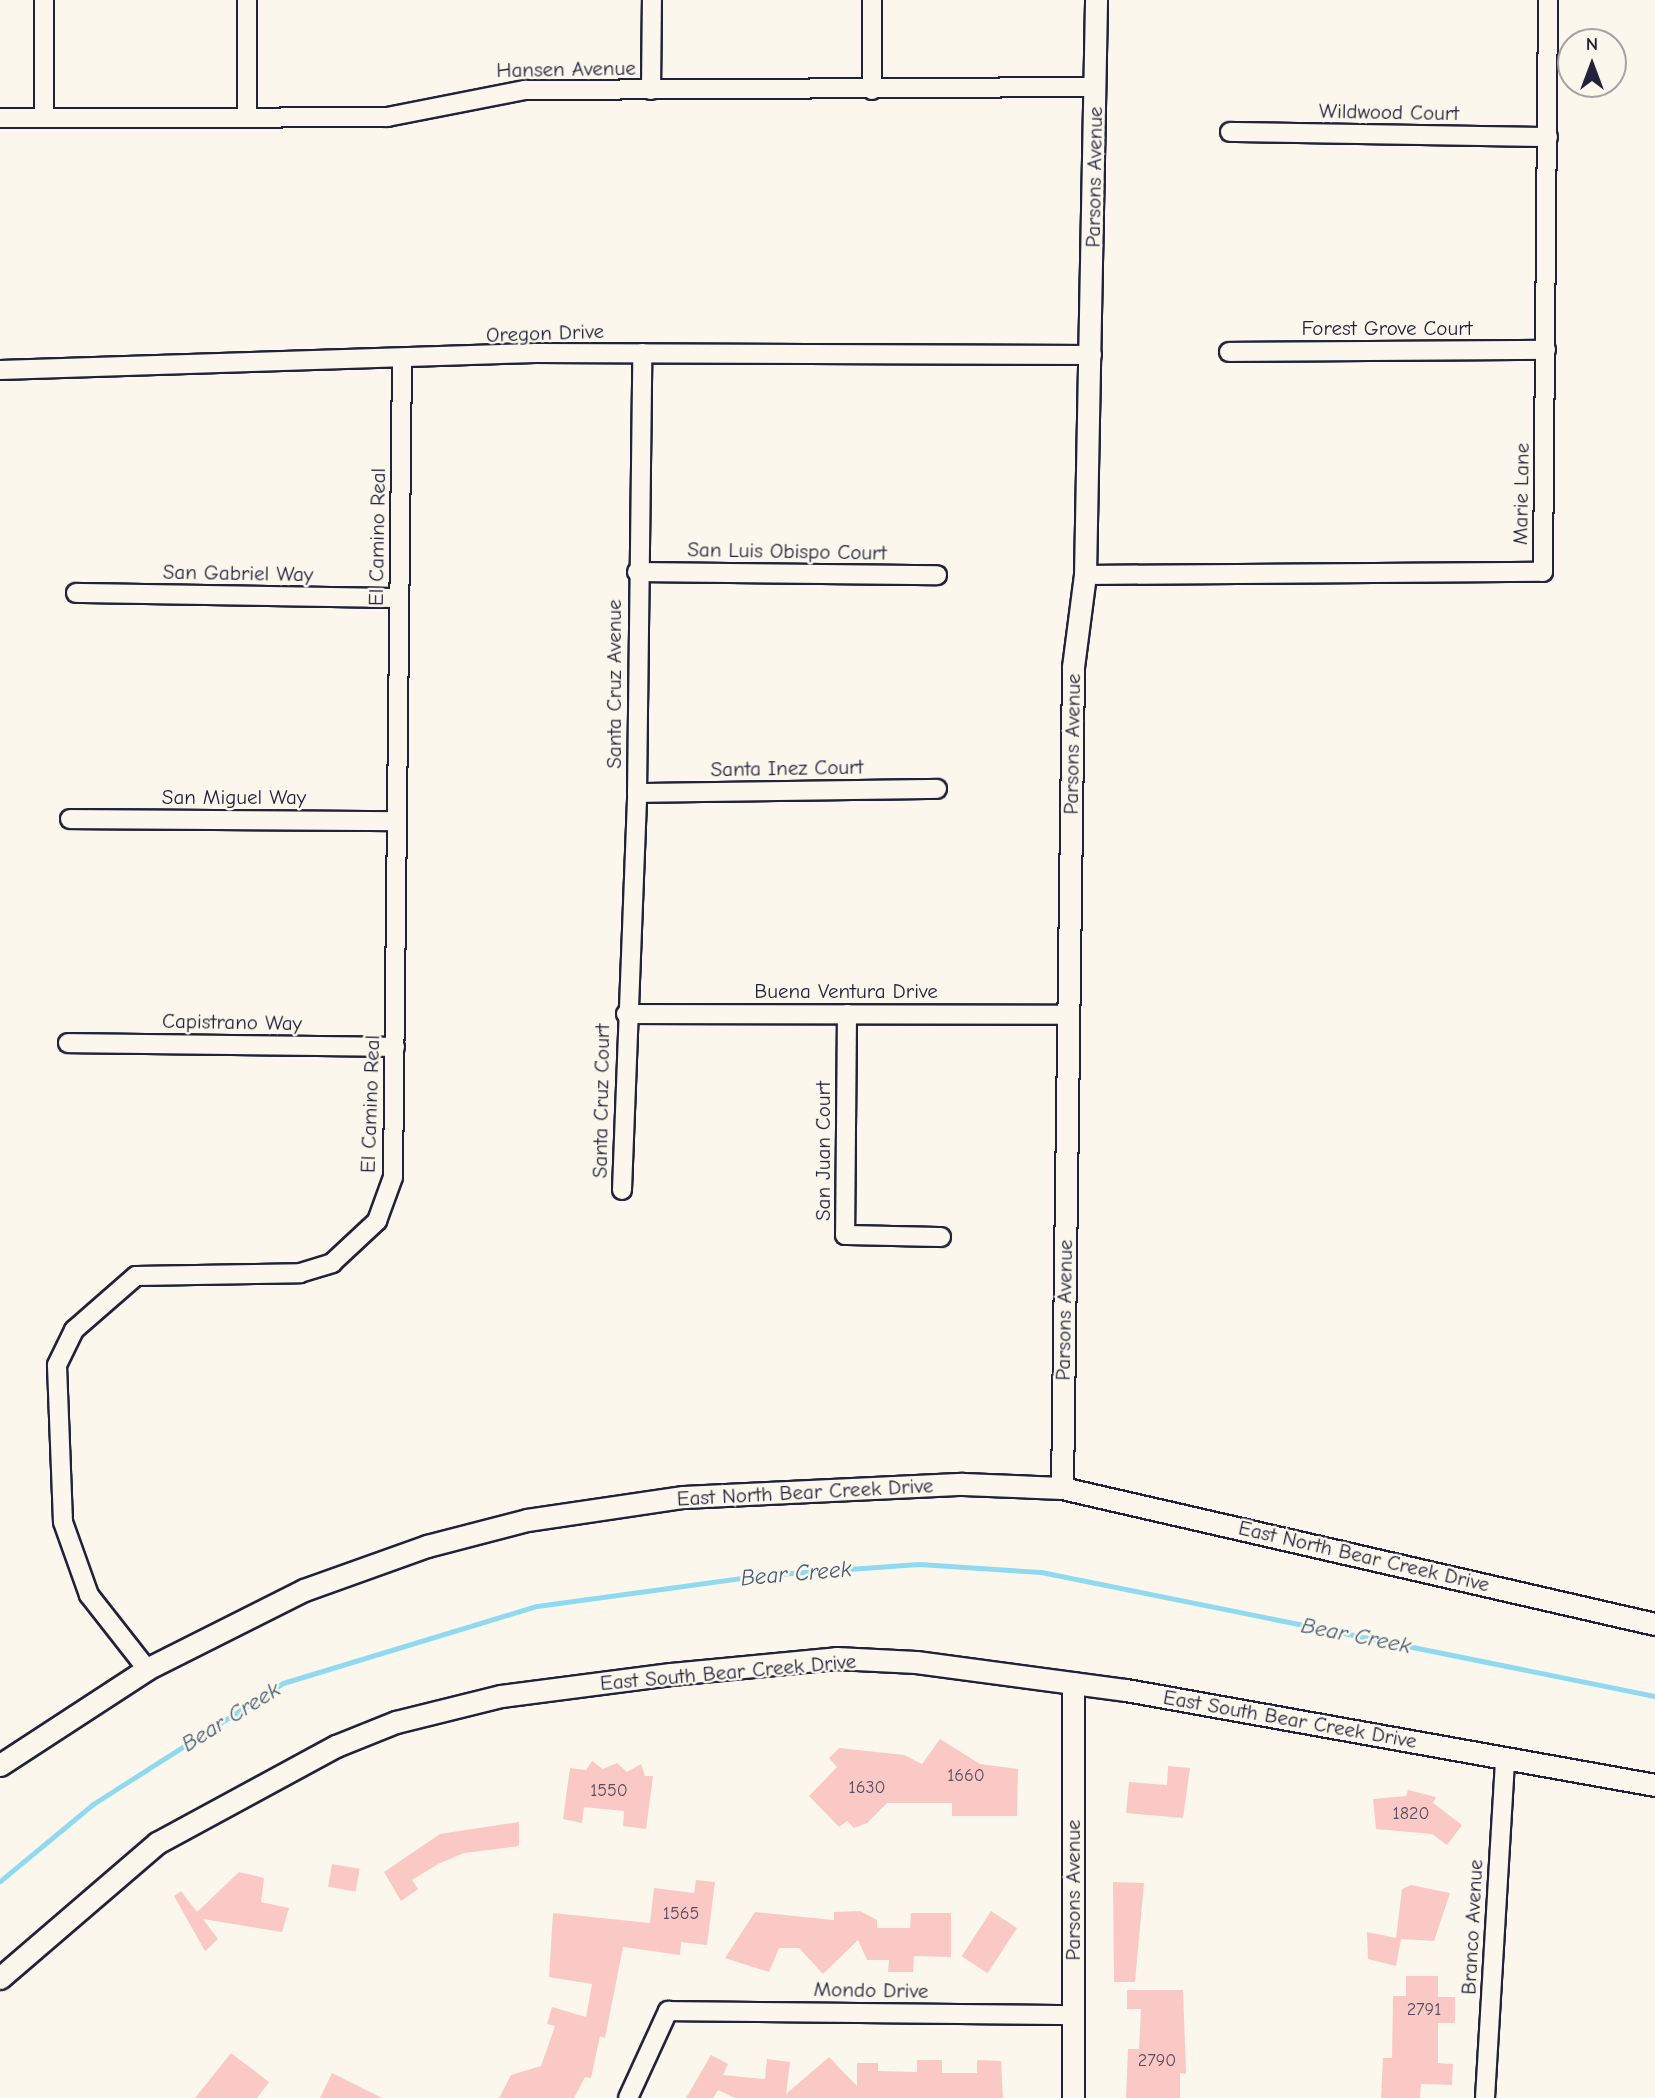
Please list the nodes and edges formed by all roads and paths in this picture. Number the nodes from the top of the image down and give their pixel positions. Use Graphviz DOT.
graph roads {
  1 [pos="44,0"];
  2 [pos="247,0"];
  3 [pos="652,0"];
  4 [pos="872,0"];
  5 [pos="1096,0"];
  6 [pos="1548,0"];
  7 [pos="1095,87"];
  8 [pos="651,89"];
  9 [pos="872,89"];
  10 [pos="0,118"];
  11 [pos="44,118"];
  12 [pos="247,118"];
  13 [pos="1230,132"];
  14 [pos="1548,137"];
  15 [pos="1546,350"];
  16 [pos="1229,352"];
  17 [pos="642,353"];
  18 [pos="1092,355"];
  19 [pos="402,359"];
  20 [pos="0,370"];
  21 [pos="637,572"];
  22 [pos="937,575"];
  23 [pos="1085,575"];
  24 [pos="76,593"];
  25 [pos="400,598"];
  26 [pos="937,789"];
  27 [pos="637,793"];
  28 [pos="70,819"];
  29 [pos="397,821"];
  30 [pos="626,1014"];
  31 [pos="847,1014"];
  32 [pos="1067,1015"];
  33 [pos="68,1042"];
  34 [pos="395,1047"];
  35 [pos="622,1190"];
  36 [pos="941,1237"];
  37 [pos="1062,1488"];
  38 [pos="1655,1624"];
  39 [pos="147,1669"];
  40 [pos="1073,1683"];
  41 [pos="1505,1758"];
  42 [pos="0,1765"];
  43 [pos="1655,1785"];
  44 [pos="0,1978"];
  45 [pos="1074,2015"];
  46 [pos="628,2098"];
  47 [pos="1073,2098"];
  48 [pos="1485,2098"];
  1 -- 11 [label="street"];
  2 -- 12 [label="street"];
  3 -- 8 [label="street"];
  4 -- 9 [label="street"];
  5 -- 7 [label="street, Parsons Avenue"];
  6 -- 14 [label="street, Marie Lane"];
  7 -- 9 [label="street, Hansen Avenue"];
  7 -- 18 [label="street, Parsons Avenue"];
  8 -- 9 [label="street, Hansen Avenue"];
  8 -- 12 [label="street, Hansen Avenue"];
  10 -- 11 [label="street, Hansen Avenue"];
  11 -- 12 [label="street, Hansen Avenue"];
  13 -- 14 [label="street, Wildwood Court"];
  14 -- 15 [label="street, Marie Lane"];
  15 -- 16 [label="street, Forest Grove Court"];
  15 -- 23 [label="street, Marie Lane"];
  17 -- 18 [label="street, Oregon Drive"];
  17 -- 19 [label="street, Oregon Drive"];
  17 -- 21 [label="street, Santa Cruz Avenue"];
  18 -- 23 [label="street, Parsons Avenue"];
  19 -- 20 [label="street, Oregon Drive"];
  19 -- 25 [label="street, El Camino Real"];
  21 -- 22 [label="street, San Luis Obispo Court"];
  21 -- 27 [label="street, Santa Cruz Avenue"];
  23 -- 32 [label="street, Parsons Avenue"];
  24 -- 25 [label="street, San Gabriel Way"];
  25 -- 29 [label="street, El Camino Real"];
  26 -- 27 [label="street, Santa Inez Court"];
  27 -- 30 [label="street, Santa Cruz Avenue"];
  28 -- 29 [label="street, San Miguel Way"];
  29 -- 34 [label="street, El Camino Real"];
  30 -- 31 [label="street, Buena Ventura Drive"];
  30 -- 35 [label="street, Santa Cruz Court"];
  31 -- 32 [label="street, Buena Ventura Drive"];
  31 -- 36 [label="street, San Juan Court"];
  32 -- 37 [label="street, Parsons Avenue"];
  33 -- 34 [label="street, Capistrano Way"];
  34 -- 39 [label="street, El Camino Real"];
  37 -- 38 [label="street, East North Bear Creek Drive"];
  37 -- 39 [label="street, East North Bear Creek Drive"];
  39 -- 42 [label="street, East North Bear Creek Drive"];
  40 -- 41 [label="street, East South Bear Creek Drive"];
  40 -- 44 [label="street, East South Bear Creek Drive"];
  40 -- 45 [label="street, Parsons Avenue"];
  41 -- 43 [label="street, East South Bear Creek Drive"];
  41 -- 48 [label="street, Branco Avenue"];
  45 -- 46 [label="street, Mondo Drive"];
  45 -- 47 [label="street, Parsons Avenue"];
}
